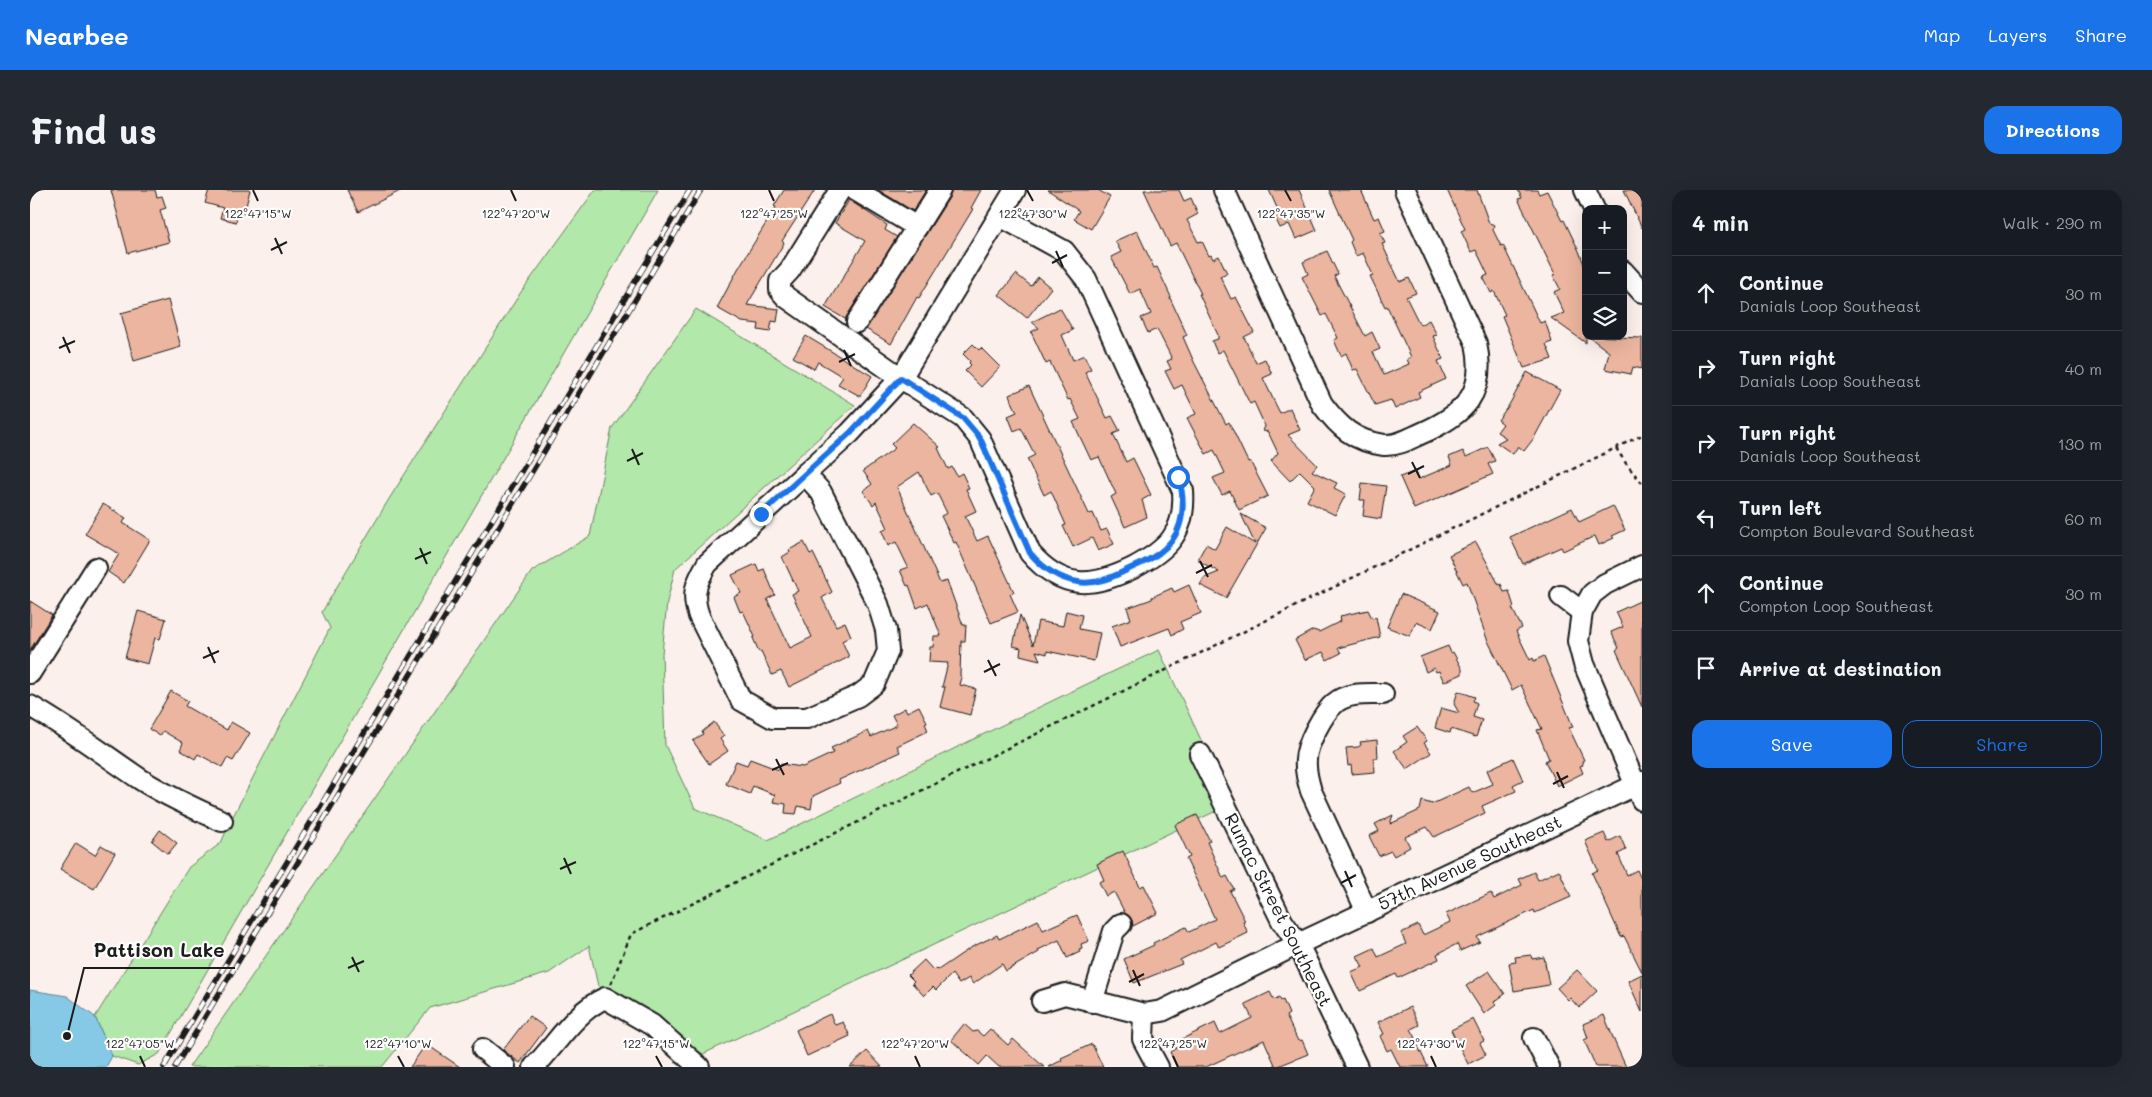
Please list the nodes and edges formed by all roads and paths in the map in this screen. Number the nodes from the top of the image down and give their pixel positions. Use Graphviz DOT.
graph roads {
  1 [pos="840,190"];
  2 [pos="855,190"];
  3 [pos="940,190"];
  4 [pos="1015,190"];
  5 [pos="1224,190"];
  6 [pos="1406,190"];
  7 [pos="1586,190"];
  8 [pos="1592,205"];
  9 [pos="1000,216"];
  10 [pos="917,227"];
  11 [pos="1627,275"];
  12 [pos="1642,292"];
  13 [pos="857,322"];
  14 [pos="901,378"];
  15 [pos="1642,435"];
  16 [pos="1616,448"];
  17 [pos="805,474"];
  18 [pos="1642,483"];
  19 [pos="1642,566"];
  20 [pos="96,568"];
  21 [pos="1561,596"];
  22 [pos="1582,612"];
  23 [pos="30,673"];
  24 [pos="1383,694"];
  25 [pos="30,706"];
  26 [pos="1200,754"];
  27 [pos="1640,789"];
  28 [pos="222,822"];
  29 [pos="1367,912"];
  30 [pos="1121,924"];
  31 [pos="1298,944"];
  32 [pos="605,998"];
  33 [pos="1042,1001"];
  34 [pos="1092,1002"];
  35 [pos="1144,1014"];
  36 [pos="1534,1038"];
  37 [pos="482,1049"];
  38 [pos="691,1065"];
  39 [pos="505,1067"];
  40 [pos="534,1067"];
  41 [pos="1158,1067"];
  42 [pos="1357,1067"];
  43 [pos="1548,1067"];
  1 -- 14 [label="street"];
  2 -- 10 [label="street"];
  3 -- 10 [label="street"];
  4 -- 9 [label="street"];
  5 -- 6 [label="street"];
  7 -- 8 [label="street"];
  9 -- 14 [label="street"];
  9 -- 14 [label="street"];
  10 -- 13 [label="street"];
  11 -- 12 [label="street"];
  14 -- 17 [label="street"];
  15 -- 16 [label="path"];
  16 -- 18 [label="path"];
  16 -- 32 [label="path"];
  17 -- 17 [label="street"];
  19 -- 22 [label="street"];
  20 -- 23 [label="street"];
  21 -- 22 [label="street"];
  22 -- 27 [label="street"];
  24 -- 29 [label="street"];
  25 -- 28 [label="street"];
  26 -- 31 [label="street, Rumac Street Southeast"];
  27 -- 29 [label="street, 57th Avenue Southeast"];
  29 -- 31 [label="street, 57th Avenue Southeast"];
  30 -- 34 [label="street"];
  31 -- 35 [label="street, 57th Avenue Southeast"];
  31 -- 42 [label="street, Rumac Street Southeast"];
  32 -- 38 [label="street"];
  32 -- 40 [label="street"];
  33 -- 34 [label="street"];
  34 -- 35 [label="street"];
  35 -- 41 [label="street"];
  36 -- 43 [label="street"];
  37 -- 39 [label="street"];
}
